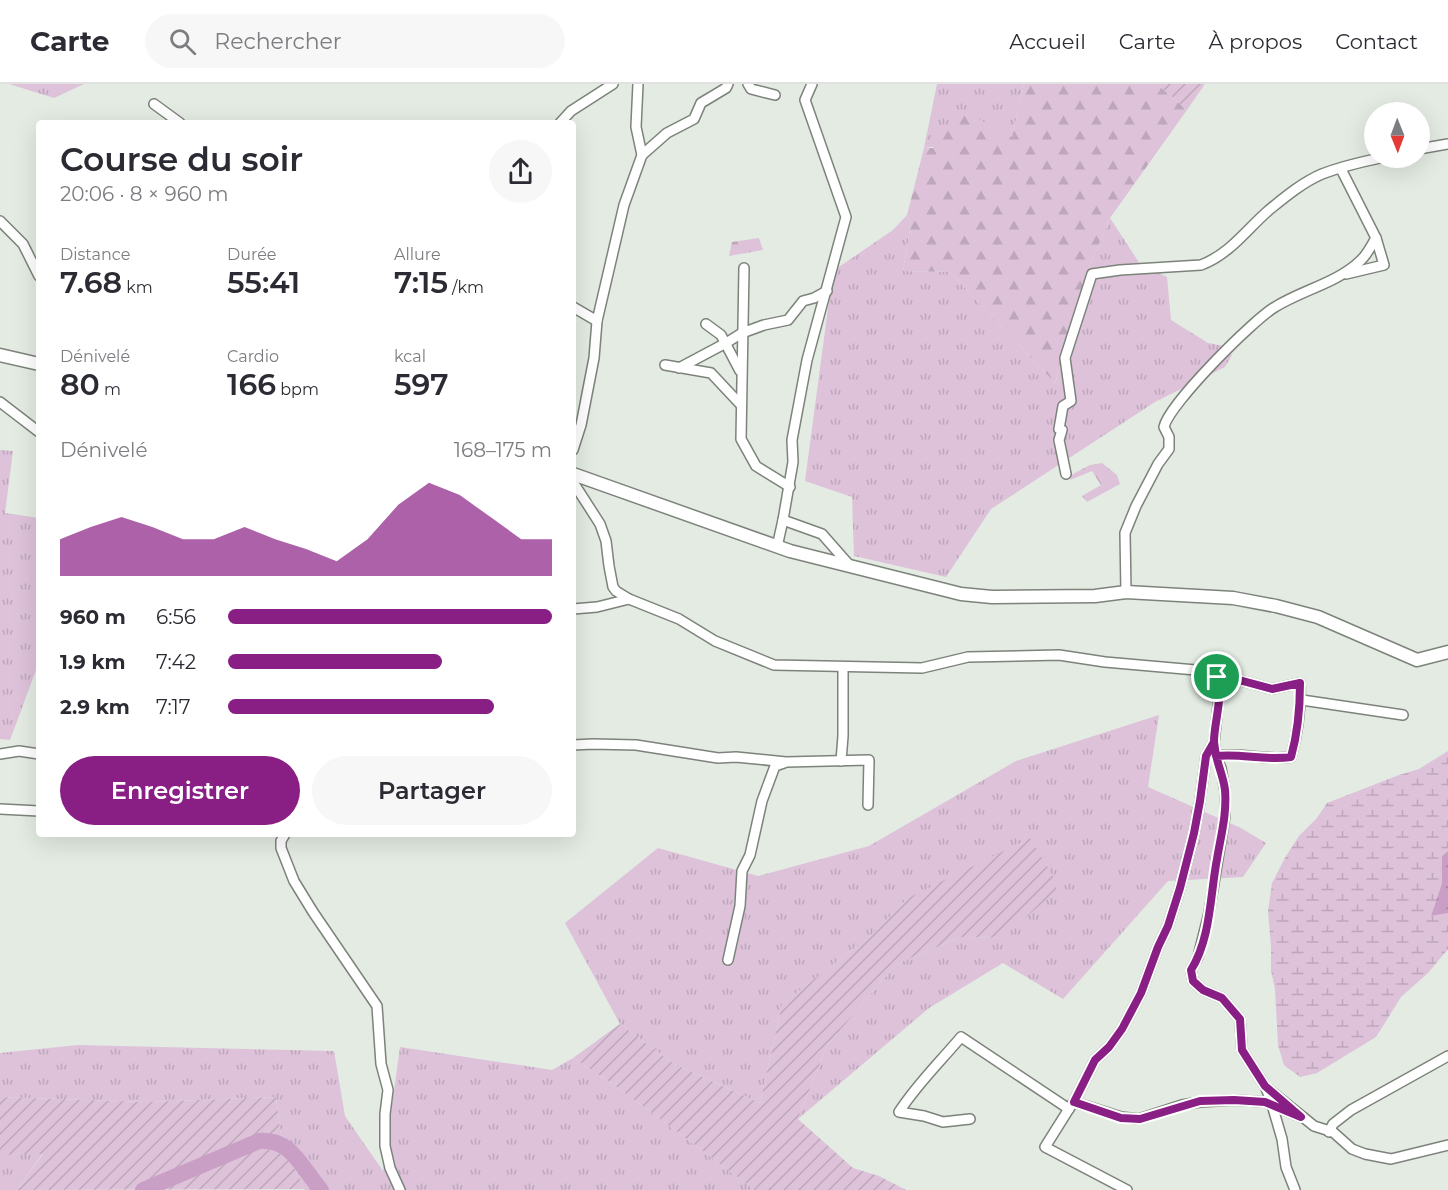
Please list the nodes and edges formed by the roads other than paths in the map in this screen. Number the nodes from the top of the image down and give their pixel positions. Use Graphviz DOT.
graph roads {
  1 [pos="613,84"];
  2 [pos="638,84"];
  3 [pos="728,84"];
  4 [pos="748,84"];
  5 [pos="812,84"];
  6 [pos="776,95"];
  7 [pos="154,104"];
  8 [pos="176,120"];
  9 [pos="563,120"];
  10 [pos="1448,144"];
  11 [pos="1430,147"];
  12 [pos="642,155"];
  13 [pos="1364,162"];
  14 [pos="1341,168"];
  15 [pos="0,221"];
  16 [pos="1376,238"];
  17 [pos="744,268"];
  18 [pos="36,270"];
  19 [pos="1343,274"];
  20 [pos="827,291"];
  21 [pos="576,309"];
  22 [pos="597,321"];
  23 [pos="706,324"];
  24 [pos="742,333"];
  25 [pos="726,343"];
  26 [pos="0,355"];
  27 [pos="36,363"];
  28 [pos="665,366"];
  29 [pos="679,368"];
  30 [pos="742,373"];
  31 [pos="0,402"];
  32 [pos="741,405"];
  33 [pos="36,430"];
  34 [pos="576,441"];
  35 [pos="1066,474"];
  36 [pos="576,475"];
  37 [pos="576,487"];
  38 [pos="790,487"];
  39 [pos="783,520"];
  40 [pos="777,547"];
  41 [pos="853,568"];
  42 [pos="1126,592"];
  43 [pos="629,599"];
  44 [pos="576,609"];
  45 [pos="1448,652"];
  46 [pos="843,667"];
  47 [pos="1217,677"];
  48 [pos="1302,700"];
  49 [pos="1404,715"];
  50 [pos="1214,742"];
  51 [pos="576,745"];
  52 [pos="0,754"];
  53 [pos="36,754"];
  54 [pos="1216,756"];
  55 [pos="841,761"];
  56 [pos="786,762"];
  57 [pos="868,805"];
  58 [pos="0,809"];
  59 [pos="36,811"];
  60 [pos="283,837"];
  61 [pos="728,960"];
  62 [pos="1448,1056"];
  63 [pos="1265,1086"];
  64 [pos="1272,1105"];
  65 [pos="1071,1106"];
  66 [pos="1301,1117"];
  67 [pos="970,1119"];
  68 [pos="1329,1131"];
  69 [pos="1448,1145"];
  70 [pos="400,1190"];
  71 [pos="1126,1190"];
  72 [pos="1295,1190"];
  1 -- 9 [label="street"];
  2 -- 12 [label="street"];
  3 -- 12 [label="street"];
  4 -- 6 [label="street"];
  5 -- 20 [label="street"];
  7 -- 8 [label="street"];
  10 -- 11 [label="street"];
  12 -- 22 [label="street"];
  13 -- 14 [label="street"];
  14 -- 16 [label="street"];
  14 -- 35 [label="street"];
  15 -- 18 [label="street"];
  16 -- 19 [label="street"];
  16 -- 19 [label="street"];
  17 -- 24 [label="street"];
  19 -- 42 [label="street"];
  20 -- 24 [label="street"];
  20 -- 38 [label="street"];
  21 -- 22 [label="street"];
  22 -- 34 [label="street"];
  23 -- 25 [label="street"];
  24 -- 25 [label="street"];
  24 -- 30 [label="street"];
  25 -- 29 [label="street"];
  25 -- 30 [label="street"];
  26 -- 27 [label="street"];
  28 -- 29 [label="street"];
  29 -- 32 [label="street"];
  30 -- 32 [label="street"];
  31 -- 33 [label="street"];
  32 -- 38 [label="street"];
  36 -- 40 [label="street"];
  37 -- 43 [label="street"];
  38 -- 39 [label="street"];
  39 -- 40 [label="street"];
  39 -- 41 [label="street"];
  40 -- 41 [label="street"];
  41 -- 42 [label="street"];
  42 -- 45 [label="street"];
  43 -- 44 [label="street"];
  43 -- 46 [label="street"];
  46 -- 47 [label="street"];
  46 -- 55 [label="street"];
  47 -- 48 [label="street"];
  47 -- 50 [label="street"];
  48 -- 49 [label="street"];
  48 -- 54 [label="street"];
  50 -- 54 [label="street"];
  50 -- 65 [label="street"];
  51 -- 56 [label="street"];
  52 -- 53 [label="street"];
  54 -- 63 [label="street"];
  55 -- 56 [label="street"];
  55 -- 57 [label="street"];
  56 -- 61 [label="street"];
  58 -- 59 [label="street"];
  60 -- 70 [label="street"];
  62 -- 68 [label="street"];
  63 -- 64 [label="street"];
  63 -- 66 [label="street"];
  64 -- 65 [label="street"];
  64 -- 66 [label="street"];
  64 -- 72 [label="street"];
  65 -- 67 [label="street"];
  65 -- 71 [label="street"];
  66 -- 68 [label="street"];
  68 -- 69 [label="street"];
}
